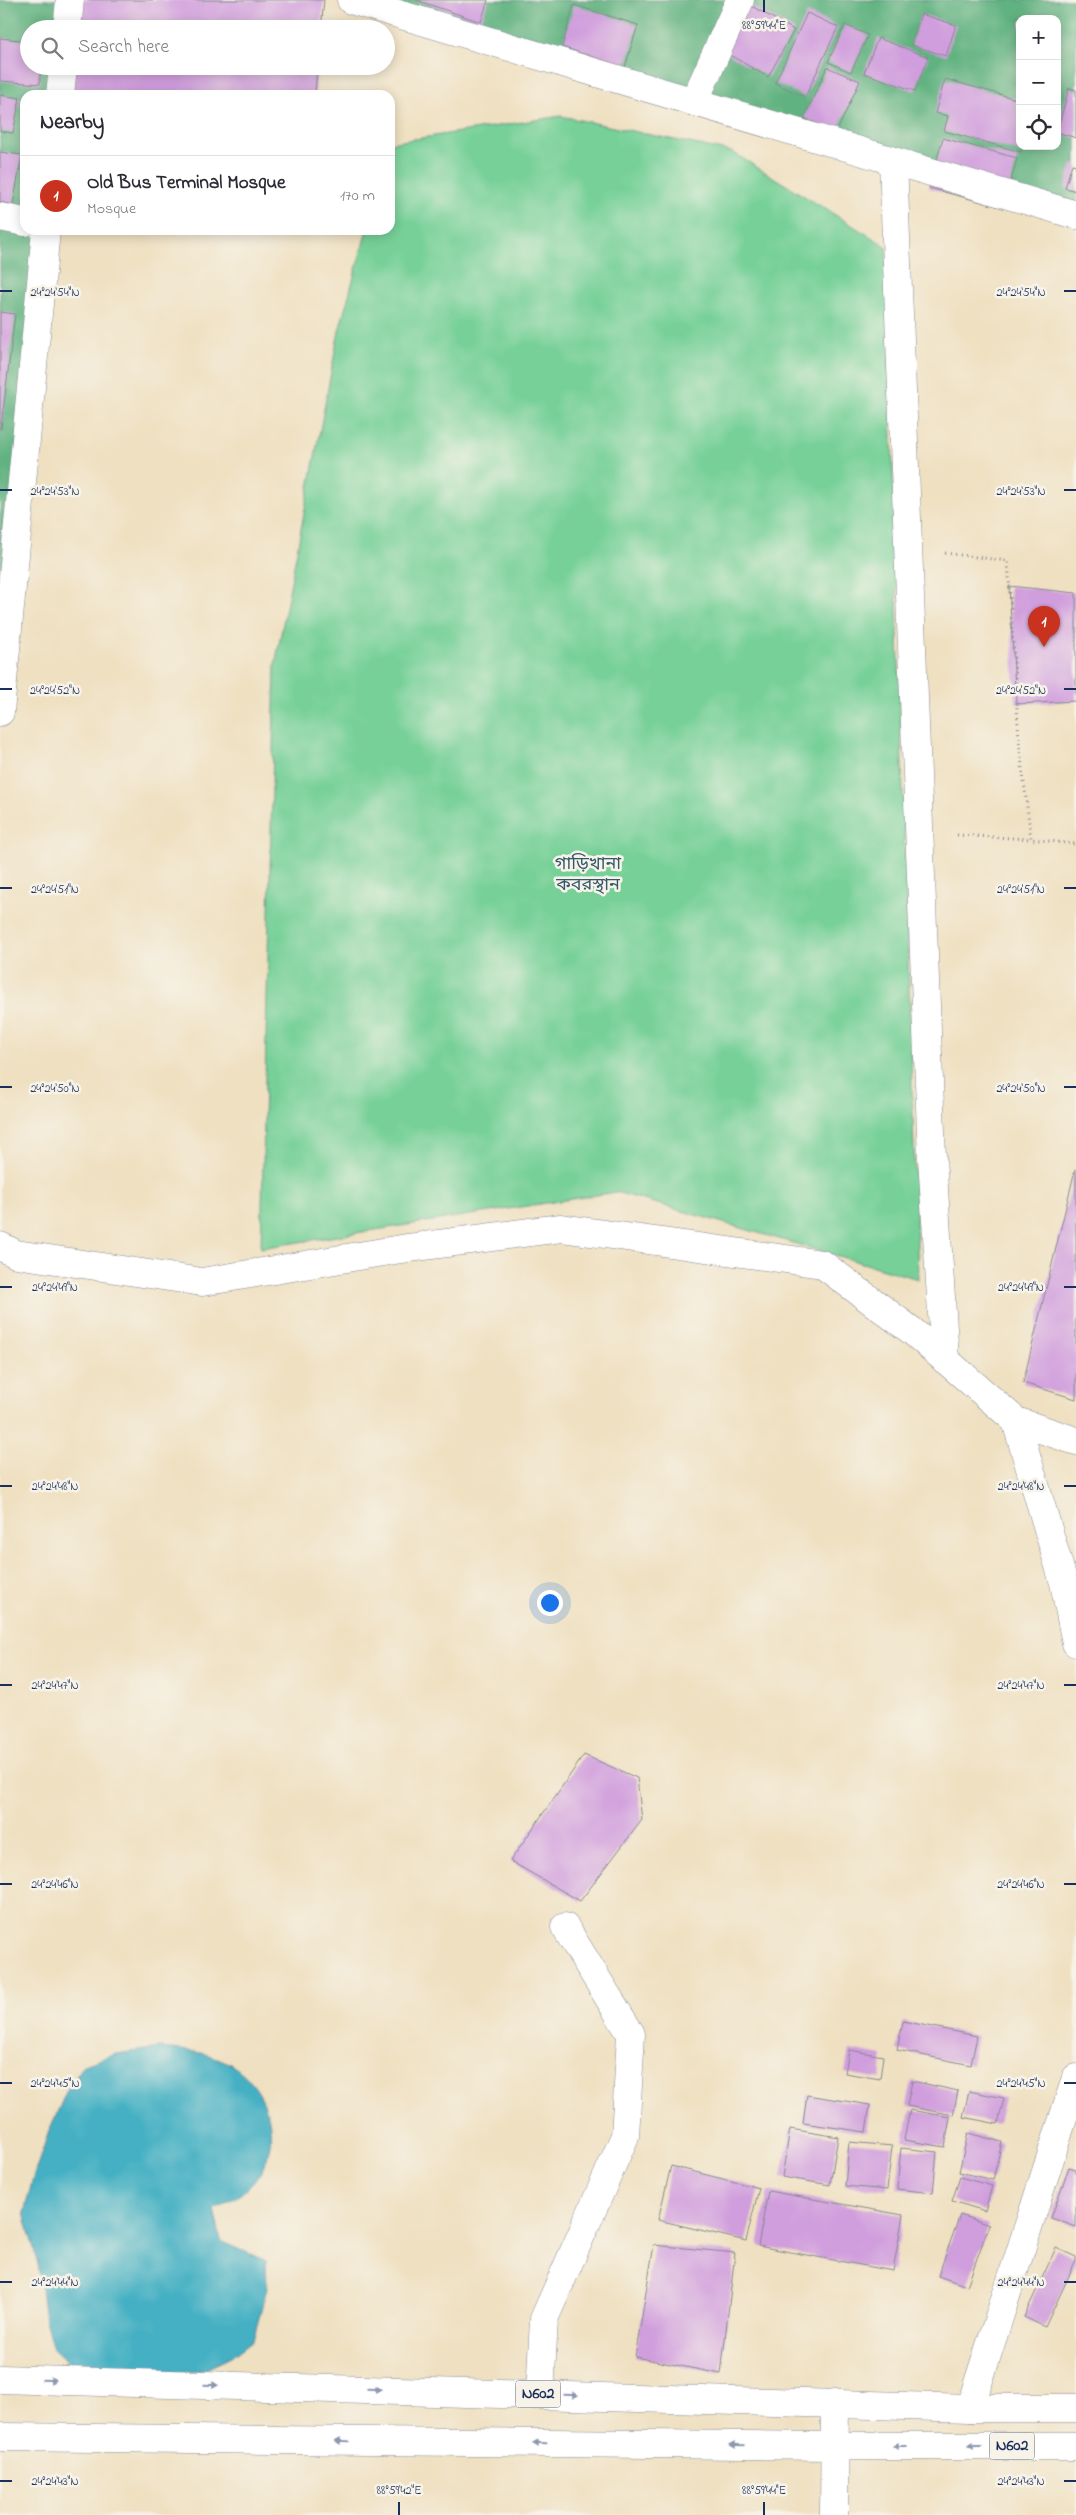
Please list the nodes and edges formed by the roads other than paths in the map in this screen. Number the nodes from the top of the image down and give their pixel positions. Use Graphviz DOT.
graph roads {
  1 [pos="70,0"];
  2 [pos="351,0"];
  3 [pos="740,0"];
  4 [pos="68,20"];
  5 [pos="62,75"];
  6 [pos="61,90"];
  7 [pos="694,102"];
  8 [pos="893,161"];
  9 [pos="1076,215"];
  10 [pos="0,217"];
  11 [pos="20,221"];
  12 [pos="46,235"];
  13 [pos="0,712"];
  14 [pos="0,1246"];
  15 [pos="945,1360"];
  16 [pos="1016,1421"];
  17 [pos="1076,1441"];
  18 [pos="1076,1643"];
  19 [pos="564,1927"];
  20 [pos="1076,2078"];
  21 [pos="0,2379"];
  22 [pos="540,2394"];
  23 [pos="835,2403"];
  24 [pos="970,2408"];
  25 [pos="1076,2408"];
  26 [pos="0,2437"];
  27 [pos="834,2446"];
  28 [pos="1076,2446"];
  29 [pos="834,2515"];
  1 -- 4 [label="main road"];
  2 -- 7 [label="main road"];
  3 -- 7 [label="main road"];
  5 -- 6 [label="main road"];
  7 -- 8 [label="main road"];
  8 -- 9 [label="main road"];
  8 -- 15 [label="main road"];
  10 -- 11 [label="main road"];
  12 -- 13 [label="main road"];
  14 -- 15 [label="main road"];
  15 -- 16 [label="main road"];
  16 -- 17 [label="main road"];
  16 -- 18 [label="main road"];
  19 -- 22 [label="main road"];
  20 -- 24 [label="main road"];
  21 -- 22 [label="main road, N602, one-way"];
  22 -- 23 [label="main road, N602, one-way"];
  23 -- 24 [label="main road, N602"];
  23 -- 27 [label="main road"];
  24 -- 25 [label="main road, N602"];
  27 -- 26 [label="main road, N602, one-way"];
  28 -- 27 [label="main road, N602, one-way"];
  27 -- 29 [label="main road"];
}
